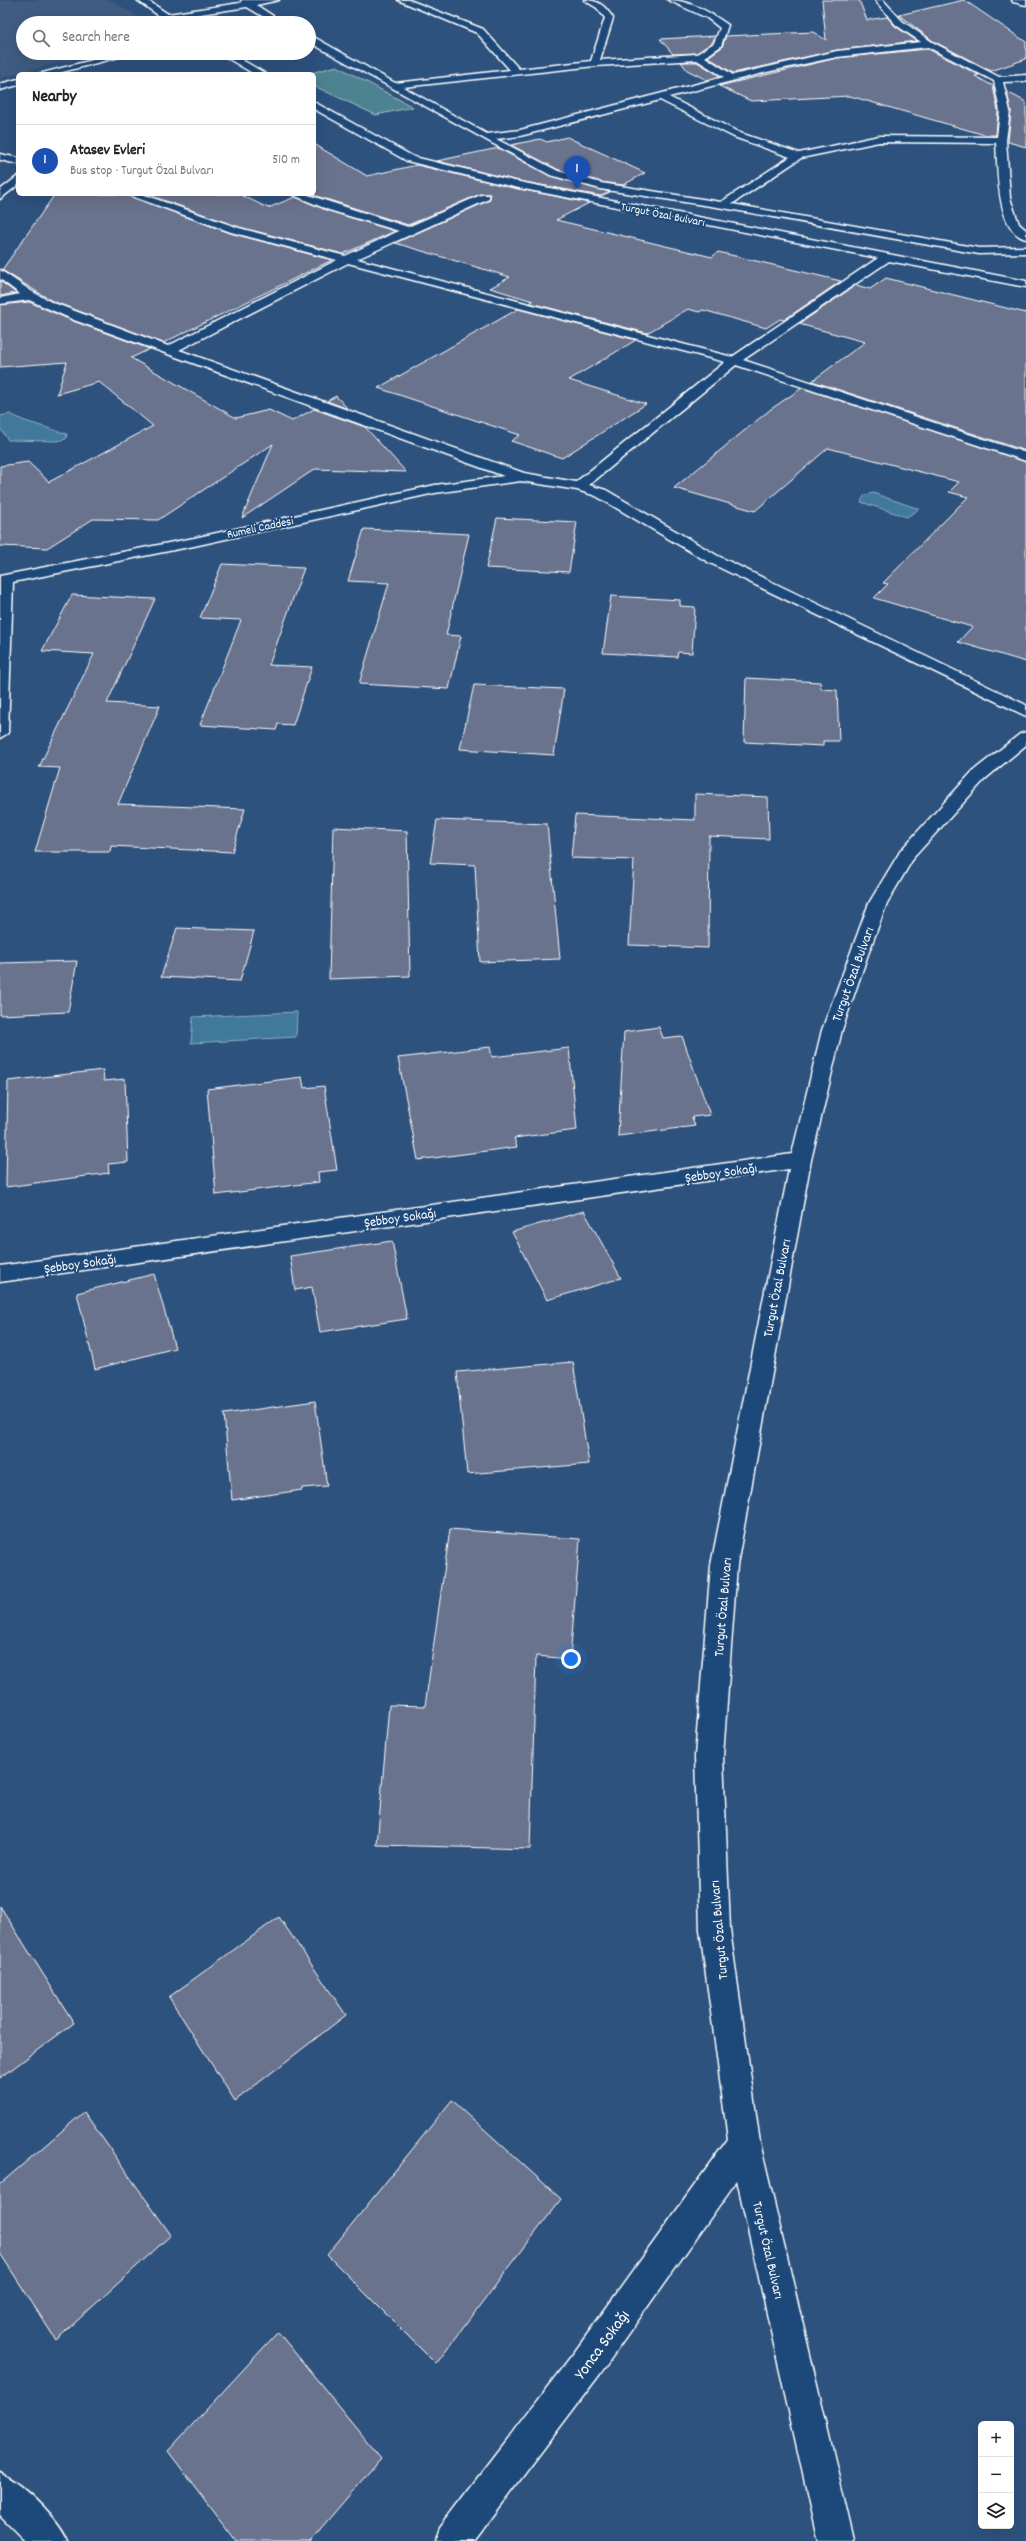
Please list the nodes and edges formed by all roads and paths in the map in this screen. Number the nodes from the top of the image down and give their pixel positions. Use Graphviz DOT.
graph roads {
  1 [pos="141,0"];
  2 [pos="275,0"];
  3 [pos="402,0"];
  4 [pos="588,0"];
  5 [pos="672,0"];
  6 [pos="879,0"];
  7 [pos="1016,0"];
  8 [pos="244,2"];
  9 [pos="1026,3"];
  10 [pos="164,16"];
  11 [pos="177,16"];
  12 [pos="268,16"];
  13 [pos="316,42"];
  14 [pos="929,44"];
  15 [pos="698,57"];
  16 [pos="101,60"];
  17 [pos="236,60"];
  18 [pos="595,63"];
  19 [pos="52,72"];
  20 [pos="257,72"];
  21 [pos="517,72"];
  22 [pos="730,77"];
  23 [pos="1026,78"];
  24 [pos="998,80"];
  25 [pos="16,83"];
  26 [pos="396,85"];
  27 [pos="0,87"];
  28 [pos="662,97"];
  29 [pos="316,106"];
  30 [pos="485,137"];
  31 [pos="1001,140"];
  32 [pos="798,156"];
  33 [pos="0,157"];
  34 [pos="16,161"];
  35 [pos="16,181"];
  36 [pos="0,196"];
  37 [pos="137,196"];
  38 [pos="301,196"];
  39 [pos="485,197"];
  40 [pos="723,205"];
  41 [pos="409,231"];
  42 [pos="1026,236"];
  43 [pos="1026,250"];
  44 [pos="887,257"];
  45 [pos="348,259"];
  46 [pos="0,273"];
  47 [pos="1026,284"];
  48 [pos="30,296"];
  49 [pos="0,301"];
  50 [pos="168,351"];
  51 [pos="735,360"];
  52 [pos="1026,457"];
  53 [pos="521,478"];
  54 [pos="579,486"];
  55 [pos="3,580"];
  56 [pos="1026,711"];
  57 [pos="0,733"];
  58 [pos="1026,737"];
  59 [pos="801,1160"];
  60 [pos="0,1274"];
  61 [pos="744,2143"];
  62 [pos="0,2491"];
  63 [pos="50,2541"];
  64 [pos="452,2541"];
  65 [pos="836,2541"];
  1 -- 10 [label="street"];
  2 -- 8 [label="street"];
  3 -- 21 [label="street"];
  4 -- 18 [label="street"];
  5 -- 15 [label="street"];
  6 -- 14 [label="street"];
  7 -- 9 [label="street"];
  8 -- 11 [label="street"];
  8 -- 12 [label="street"];
  13 -- 26 [label="street"];
  14 -- 22 [label="street"];
  14 -- 24 [label="street"];
  15 -- 18 [label="street"];
  15 -- 22 [label="street"];
  16 -- 19 [label="street"];
  17 -- 20 [label="street"];
  18 -- 21 [label="street"];
  21 -- 26 [label="street"];
  22 -- 28 [label="street"];
  23 -- 24 [label="street"];
  24 -- 31 [label="street"];
  25 -- 27 [label="street"];
  26 -- 30 [label="street"];
  28 -- 30 [label="street"];
  28 -- 32 [label="street"];
  29 -- 44 [label="street, Turgut Özal Bulvarı"];
  30 -- 40 [label="street"];
  31 -- 32 [label="street"];
  31 -- 42 [label="street"];
  32 -- 40 [label="street"];
  33 -- 34 [label="street"];
  35 -- 36 [label="street"];
  37 -- 45 [label="street"];
  38 -- 41 [label="street"];
  39 -- 41 [label="street"];
  40 -- 43 [label="street"];
  41 -- 45 [label="street"];
  44 -- 47 [label="street, Turgut Özal Bulvarı"];
  44 -- 51 [label="street"];
  45 -- 50 [label="street"];
  45 -- 51 [label="street"];
  46 -- 48 [label="street"];
  48 -- 49 [label="street"];
  48 -- 50 [label="street"];
  50 -- 53 [label="street"];
  51 -- 52 [label="street"];
  51 -- 54 [label="street"];
  53 -- 54 [label="street"];
  53 -- 55 [label="street, Rumeli Caddesi"];
  54 -- 56 [label="street"];
  55 -- 57 [label="street"];
  58 -- 59 [label="street, Turgut Özal Bulvarı"];
  59 -- 60 [label="street, Şebboy Sokağı"];
  59 -- 61 [label="street, Turgut Özal Bulvarı"];
  61 -- 64 [label="street, Yonca Sokağı"];
  61 -- 65 [label="street, Turgut Özal Bulvarı"];
  62 -- 63 [label="street"];
}
